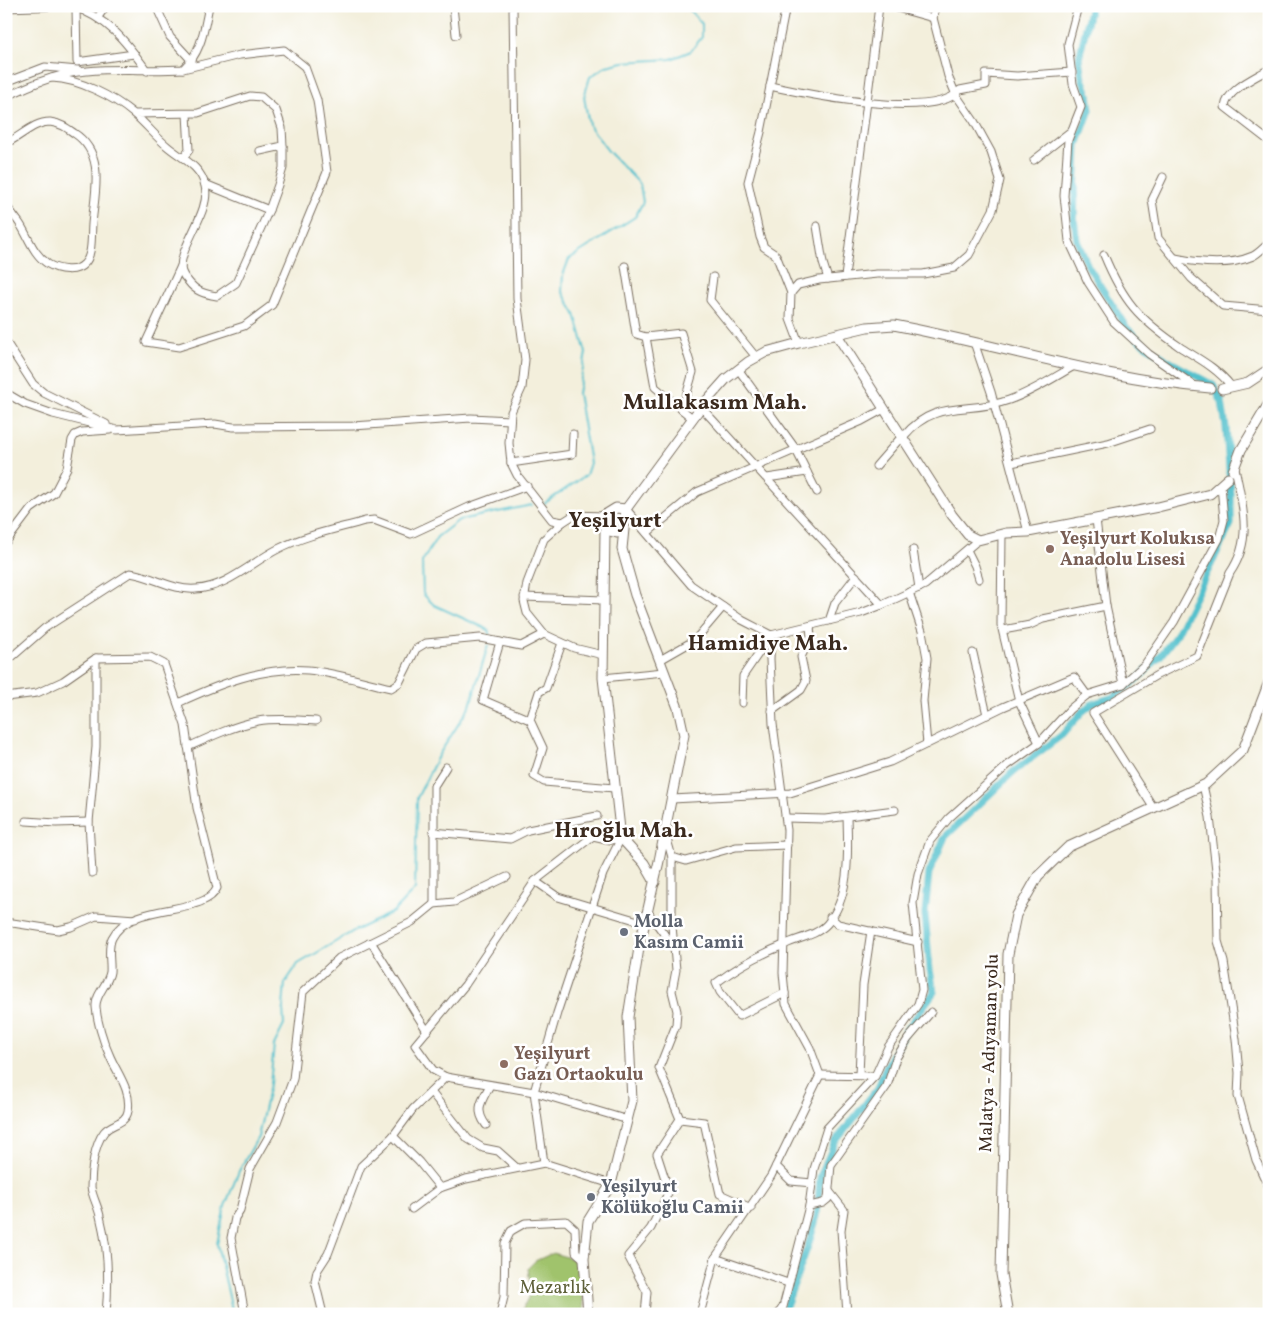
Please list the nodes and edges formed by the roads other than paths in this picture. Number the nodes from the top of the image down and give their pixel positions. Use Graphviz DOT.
graph roads {
  1 [pos="63,6"];
  2 [pos="106,6"];
  3 [pos="156,6"];
  4 [pos="209,6"];
  5 [pos="453,6"];
  6 [pos="513,6"];
  7 [pos="786,6"];
  8 [pos="879,6"];
  9 [pos="890,6"];
  10 [pos="936,6"];
  11 [pos="1078,6"];
  12 [pos="38,7"];
  13 [pos="74,7"];
  14 [pos="6,8"];
  15 [pos="98,17"];
  16 [pos="933,18"];
  17 [pos="456,35"];
  18 [pos="134,54"];
  19 [pos="192,61"];
  20 [pos="183,69"];
  21 [pos="1269,69"];
  22 [pos="86,71"];
  23 [pos="147,71"];
  24 [pos="1072,72"];
  25 [pos="52,78"];
  26 [pos="6,82"];
  27 [pos="770,86"];
  28 [pos="956,95"];
  29 [pos="6,97"];
  30 [pos="866,103"];
  31 [pos="134,114"];
  32 [pos="187,114"];
  33 [pos="1071,131"];
  34 [pos="1269,140"];
  35 [pos="6,143"];
  36 [pos="283,146"];
  37 [pos="260,151"];
  38 [pos="184,157"];
  39 [pos="1034,160"];
  40 [pos="1163,177"];
  41 [pos="205,184"];
  42 [pos="6,206"];
  43 [pos="269,210"];
  44 [pos="817,226"];
  45 [pos="1269,243"];
  46 [pos="1104,255"];
  47 [pos="1174,258"];
  48 [pos="181,266"];
  49 [pos="624,266"];
  50 [pos="714,277"];
  51 [pos="845,277"];
  52 [pos="828,279"];
  53 [pos="791,293"];
  54 [pos="1269,310"];
  55 [pos="646,336"];
  56 [pos="838,336"];
  57 [pos="6,342"];
  58 [pos="799,343"];
  59 [pos="975,344"];
  60 [pos="756,357"];
  61 [pos="1074,366"];
  62 [pos="1269,368"];
  63 [pos="738,369"];
  64 [pos="1198,387"];
  65 [pos="1210,388"];
  66 [pos="1226,388"];
  67 [pos="6,393"];
  68 [pos="1269,403"];
  69 [pos="994,404"];
  70 [pos="701,407"];
  71 [pos="884,409"];
  72 [pos="682,410"];
  73 [pos="692,418"];
  74 [pos="510,420"];
  75 [pos="1150,429"];
  76 [pos="117,430"];
  77 [pos="573,434"];
  78 [pos="903,436"];
  79 [pos="795,448"];
  80 [pos="511,463"];
  81 [pos="1011,463"];
  82 [pos="756,466"];
  83 [pos="876,466"];
  84 [pos="807,472"];
  85 [pos="1229,476"];
  86 [pos="767,478"];
  87 [pos="527,486"];
  88 [pos="817,492"];
  89 [pos="626,508"];
  90 [pos="602,516"];
  91 [pos="1096,519"];
  92 [pos="563,522"];
  93 [pos="622,529"];
  94 [pos="605,530"];
  95 [pos="1028,532"];
  96 [pos="648,533"];
  97 [pos="1002,534"];
  98 [pos="978,540"];
  99 [pos="6,542"];
  100 [pos="913,550"];
  101 [pos="967,550"];
  102 [pos="856,576"];
  103 [pos="979,579"];
  104 [pos="919,588"];
  105 [pos="909,592"];
  106 [pos="524,597"];
  107 [pos="604,600"];
  108 [pos="882,605"];
  109 [pos="1106,606"];
  110 [pos="723,607"];
  111 [pos="829,621"];
  112 [pos="810,626"];
  113 [pos="1002,630"];
  114 [pos="544,634"];
  115 [pos="771,635"];
  116 [pos="500,642"];
  117 [pos="562,643"];
  118 [pos="973,653"];
  119 [pos="603,655"];
  120 [pos="6,658"];
  121 [pos="96,658"];
  122 [pos="660,660"];
  123 [pos="664,672"];
  124 [pos="603,678"];
  125 [pos="1269,682"];
  126 [pos="1123,684"];
  127 [pos="1087,695"];
  128 [pos="6,697"];
  129 [pos="1019,701"];
  130 [pos="178,703"];
  131 [pos="742,703"];
  132 [pos="772,711"];
  133 [pos="988,715"];
  134 [pos="530,720"];
  135 [pos="316,721"];
  136 [pos="1039,743"];
  137 [pos="927,744"];
  138 [pos="188,748"];
  139 [pos="446,767"];
  140 [pos="1204,785"];
  141 [pos="614,788"];
  142 [pos="782,792"];
  143 [pos="672,799"];
  144 [pos="1153,808"];
  145 [pos="895,810"];
  146 [pos="669,814"];
  147 [pos="597,816"];
  148 [pos="847,817"];
  149 [pos="786,818"];
  150 [pos="26,821"];
  151 [pos="89,822"];
  152 [pos="433,832"];
  153 [pos="621,838"];
  154 [pos="787,846"];
  155 [pos="672,857"];
  156 [pos="92,873"];
  157 [pos="506,877"];
  158 [pos="535,881"];
  159 [pos="654,882"];
  160 [pos="434,904"];
  161 [pos="592,908"];
  162 [pos="648,912"];
  163 [pos="830,917"];
  164 [pos="136,919"];
  165 [pos="6,922"];
  166 [pos="645,923"];
  167 [pos="660,931"];
  168 [pos="871,931"];
  169 [pos="673,934"];
  170 [pos="918,942"];
  171 [pos="369,943"];
  172 [pos="784,944"];
  173 [pos="675,949"];
  174 [pos="785,993"];
  175 [pos="931,1012"];
  176 [pos="427,1031"];
  177 [pos="859,1075"];
  178 [pos="820,1076"];
  179 [pos="876,1076"];
  180 [pos="446,1077"];
  181 [pos="490,1084"];
  182 [pos="431,1092"];
  183 [pos="534,1092"];
  184 [pos="680,1119"];
  185 [pos="628,1120"];
  186 [pos="486,1125"];
  187 [pos="393,1136"];
  188 [pos="544,1163"];
  189 [pos="776,1166"];
  190 [pos="517,1168"];
  191 [pos="812,1183"];
  192 [pos="611,1184"];
  193 [pos="440,1188"];
  194 [pos="1269,1188"];
  195 [pos="829,1191"];
  196 [pos="812,1205"];
  197 [pos="751,1208"];
  198 [pos="412,1209"];
  199 [pos="715,1258"];
  200 [pos="584,1260"];
  201 [pos="788,1283"];
  202 [pos="106,1314"];
  203 [pos="245,1314"];
  204 [pos="323,1314"];
  205 [pos="500,1314"];
  206 [pos="588,1314"];
  207 [pos="644,1314"];
  208 [pos="700,1314"];
  209 [pos="778,1314"];
  210 [pos="847,1314"];
  211 [pos="1008,1314"];
  1 -- 12 [label="street"];
  2 -- 15 [label="street"];
  3 -- 19 [label="street"];
  4 -- 19 [label="street"];
  5 -- 17 [label="street"];
  6 -- 74 [label="street"];
  7 -- 27 [label="street"];
  8 -- 30 [label="street"];
  9 -- 16 [label="street"];
  10 -- 16 [label="street"];
  11 -- 24 [label="street"];
  12 -- 14 [label="street"];
  13 -- 15 [label="street"];
  13 -- 18 [label="street"];
  15 -- 18 [label="street"];
  16 -- 28 [label="street"];
  18 -- 23 [label="street"];
  19 -- 20 [label="street"];
  20 -- 23 [label="street"];
  20 -- 48 [label="street"];
  21 -- 34 [label="street"];
  22 -- 23 [label="street"];
  22 -- 25 [label="street"];
  22 -- 26 [label="street"];
  24 -- 28 [label="street"];
  24 -- 33 [label="street"];
  25 -- 29 [label="street"];
  25 -- 31 [label="street"];
  27 -- 30 [label="street"];
  27 -- 53 [label="street"];
  28 -- 30 [label="street"];
  28 -- 51 [label="street"];
  30 -- 51 [label="street"];
  31 -- 32 [label="street"];
  31 -- 38 [label="street"];
  32 -- 36 [label="street"];
  32 -- 38 [label="street"];
  33 -- 39 [label="street"];
  33 -- 64 [label="street"];
  35 -- 42 [label="street"];
  36 -- 37 [label="street"];
  36 -- 43 [label="street"];
  38 -- 41 [label="street"];
  40 -- 47 [label="street"];
  41 -- 43 [label="street"];
  41 -- 48 [label="street"];
  43 -- 48 [label="street"];
  44 -- 52 [label="street"];
  45 -- 47 [label="street"];
  46 -- 66 [label="street"];
  47 -- 54 [label="street"];
  49 -- 55 [label="street"];
  50 -- 60 [label="street"];
  51 -- 52 [label="street"];
  52 -- 53 [label="street"];
  53 -- 58 [label="street"];
  55 -- 72 [label="street"];
  55 -- 72 [label="street"];
  56 -- 58 [label="main road"];
  56 -- 59 [label="main road"];
  56 -- 71 [label="main road"];
  57 -- 76 [label="street"];
  58 -- 60 [label="main road"];
  59 -- 61 [label="main road"];
  59 -- 69 [label="street"];
  60 -- 63 [label="main road"];
  61 -- 64 [label="main road"];
  61 -- 69 [label="street"];
  62 -- 66 [label="main road"];
  63 -- 70 [label="main road"];
  63 -- 79 [label="street"];
  64 -- 65 [label="main road"];
  65 -- 66 [label="street"];
  67 -- 76 [label="street"];
  68 -- 85 [label="main road"];
  69 -- 78 [label="street"];
  69 -- 81 [label="street"];
  70 -- 73 [label="main road"];
  70 -- 82 [label="street"];
  71 -- 78 [label="main road"];
  71 -- 79 [label="street"];
  72 -- 73 [label="street"];
  73 -- 89 [label="main road"];
  74 -- 76 [label="street"];
  74 -- 80 [label="street"];
  75 -- 81 [label="street"];
  76 -- 99 [label="street"];
  77 -- 80 [label="street"];
  78 -- 83 [label="street"];
  78 -- 98 [label="main road"];
  79 -- 82 [label="street"];
  79 -- 84 [label="street"];
  80 -- 87 [label="street"];
  81 -- 95 [label="street"];
  82 -- 86 [label="street"];
  82 -- 96 [label="street"];
  84 -- 86 [label="street"];
  84 -- 88 [label="street"];
  85 -- 91 [label="main road"];
  85 -- 126 [label="street"];
  85 -- 144 [label="street"];
  86 -- 102 [label="street"];
  87 -- 92 [label="street"];
  87 -- 120 [label="street"];
  89 -- 90 [label="main road"];
  89 -- 93 [label="main road"];
  89 -- 96 [label="street"];
  90 -- 92 [label="street"];
  90 -- 94 [label="main road"];
  91 -- 95 [label="main road"];
  91 -- 109 [label="street"];
  92 -- 106 [label="street"];
  93 -- 94 [label="main road"];
  93 -- 122 [label="main road"];
  94 -- 107 [label="main road"];
  95 -- 97 [label="main road"];
  96 -- 110 [label="street"];
  97 -- 98 [label="main road"];
  97 -- 113 [label="street"];
  98 -- 101 [label="street"];
  100 -- 104 [label="street"];
  101 -- 103 [label="street"];
  101 -- 104 [label="street"];
  102 -- 108 [label="street"];
  102 -- 111 [label="street"];
  104 -- 105 [label="street"];
  105 -- 108 [label="street"];
  105 -- 137 [label="street"];
  106 -- 107 [label="street"];
  106 -- 114 [label="street"];
  107 -- 119 [label="main road"];
  108 -- 111 [label="street"];
  109 -- 113 [label="street"];
  109 -- 126 [label="street"];
  110 -- 115 [label="street"];
  110 -- 122 [label="street"];
  111 -- 112 [label="street"];
  112 -- 115 [label="street"];
  112 -- 132 [label="street"];
  113 -- 129 [label="street"];
  114 -- 116 [label="street"];
  114 -- 117 [label="street"];
  115 -- 131 [label="street"];
  115 -- 132 [label="street"];
  116 -- 130 [label="street"];
  116 -- 134 [label="street"];
  117 -- 119 [label="street"];
  117 -- 134 [label="street"];
  118 -- 133 [label="street"];
  119 -- 124 [label="main road"];
  121 -- 128 [label="street"];
  121 -- 130 [label="street"];
  121 -- 151 [label="street"];
  122 -- 123 [label="main road"];
  123 -- 124 [label="street"];
  123 -- 143 [label="main road"];
  124 -- 141 [label="main road"];
  125 -- 140 [label="main road, Malatya - Adıyaman yolu"];
  126 -- 127 [label="street"];
  127 -- 129 [label="street"];
  127 -- 136 [label="street"];
  129 -- 133 [label="street"];
  129 -- 136 [label="street"];
  130 -- 138 [label="street"];
  132 -- 142 [label="street"];
  133 -- 137 [label="street"];
  134 -- 141 [label="street"];
  135 -- 138 [label="street"];
  136 -- 170 [label="street"];
  137 -- 142 [label="street"];
  138 -- 164 [label="street"];
  139 -- 152 [label="street"];
  140 -- 144 [label="main road, Malatya - Adıyaman yolu"];
  140 -- 194 [label="street"];
  141 -- 153 [label="main road"];
  142 -- 143 [label="street"];
  142 -- 149 [label="street"];
  143 -- 146 [label="main road"];
  144 -- 211 [label="main road, Malatya - Adıyaman yolu"];
  145 -- 148 [label="street"];
  146 -- 155 [label="street"];
  146 -- 159 [label="main road"];
  147 -- 152 [label="street"];
  148 -- 149 [label="street"];
  148 -- 163 [label="street"];
  149 -- 154 [label="street"];
  150 -- 151 [label="street"];
  151 -- 156 [label="street"];
  152 -- 160 [label="street"];
  153 -- 158 [label="street"];
  153 -- 159 [label="main road"];
  153 -- 161 [label="street"];
  154 -- 155 [label="street"];
  154 -- 172 [label="street"];
  155 -- 169 [label="street"];
  157 -- 160 [label="street"];
  158 -- 161 [label="street"];
  158 -- 176 [label="street"];
  159 -- 162 [label="main road"];
  160 -- 171 [label="street"];
  161 -- 166 [label="street"];
  161 -- 183 [label="street"];
  162 -- 166 [label="main road"];
  162 -- 167 [label="street"];
  163 -- 168 [label="street"];
  163 -- 172 [label="street"];
  164 -- 165 [label="street"];
  164 -- 202 [label="street"];
  166 -- 185 [label="main road"];
  167 -- 169 [label="street"];
  167 -- 173 [label="street"];
  168 -- 170 [label="street"];
  168 -- 177 [label="street"];
  169 -- 173 [label="street"];
  170 -- 179 [label="street"];
  171 -- 176 [label="street"];
  171 -- 203 [label="street"];
  172 -- 174 [label="street"];
  172 -- 174 [label="street"];
  173 -- 184 [label="street"];
  174 -- 178 [label="street"];
  175 -- 195 [label="street"];
  176 -- 180 [label="street"];
  177 -- 178 [label="street"];
  177 -- 179 [label="street"];
  178 -- 189 [label="street"];
  179 -- 191 [label="street"];
  180 -- 181 [label="street"];
  180 -- 182 [label="street"];
  181 -- 183 [label="street"];
  181 -- 186 [label="street"];
  182 -- 187 [label="street"];
  182 -- 190 [label="street"];
  183 -- 185 [label="street"];
  183 -- 188 [label="street"];
  184 -- 197 [label="street"];
  184 -- 207 [label="street"];
  185 -- 192 [label="main road"];
  187 -- 193 [label="street"];
  187 -- 204 [label="street"];
  188 -- 190 [label="street"];
  188 -- 192 [label="street"];
  189 -- 191 [label="street"];
  189 -- 197 [label="street"];
  190 -- 193 [label="street"];
  191 -- 196 [label="street"];
  192 -- 200 [label="main road"];
  193 -- 198 [label="street"];
  195 -- 196 [label="street"];
  195 -- 210 [label="street"];
  196 -- 201 [label="street"];
  197 -- 199 [label="street"];
  199 -- 201 [label="street"];
  199 -- 208 [label="street"];
  200 -- 205 [label="street"];
  200 -- 206 [label="main road"];
  201 -- 209 [label="street"];
}
